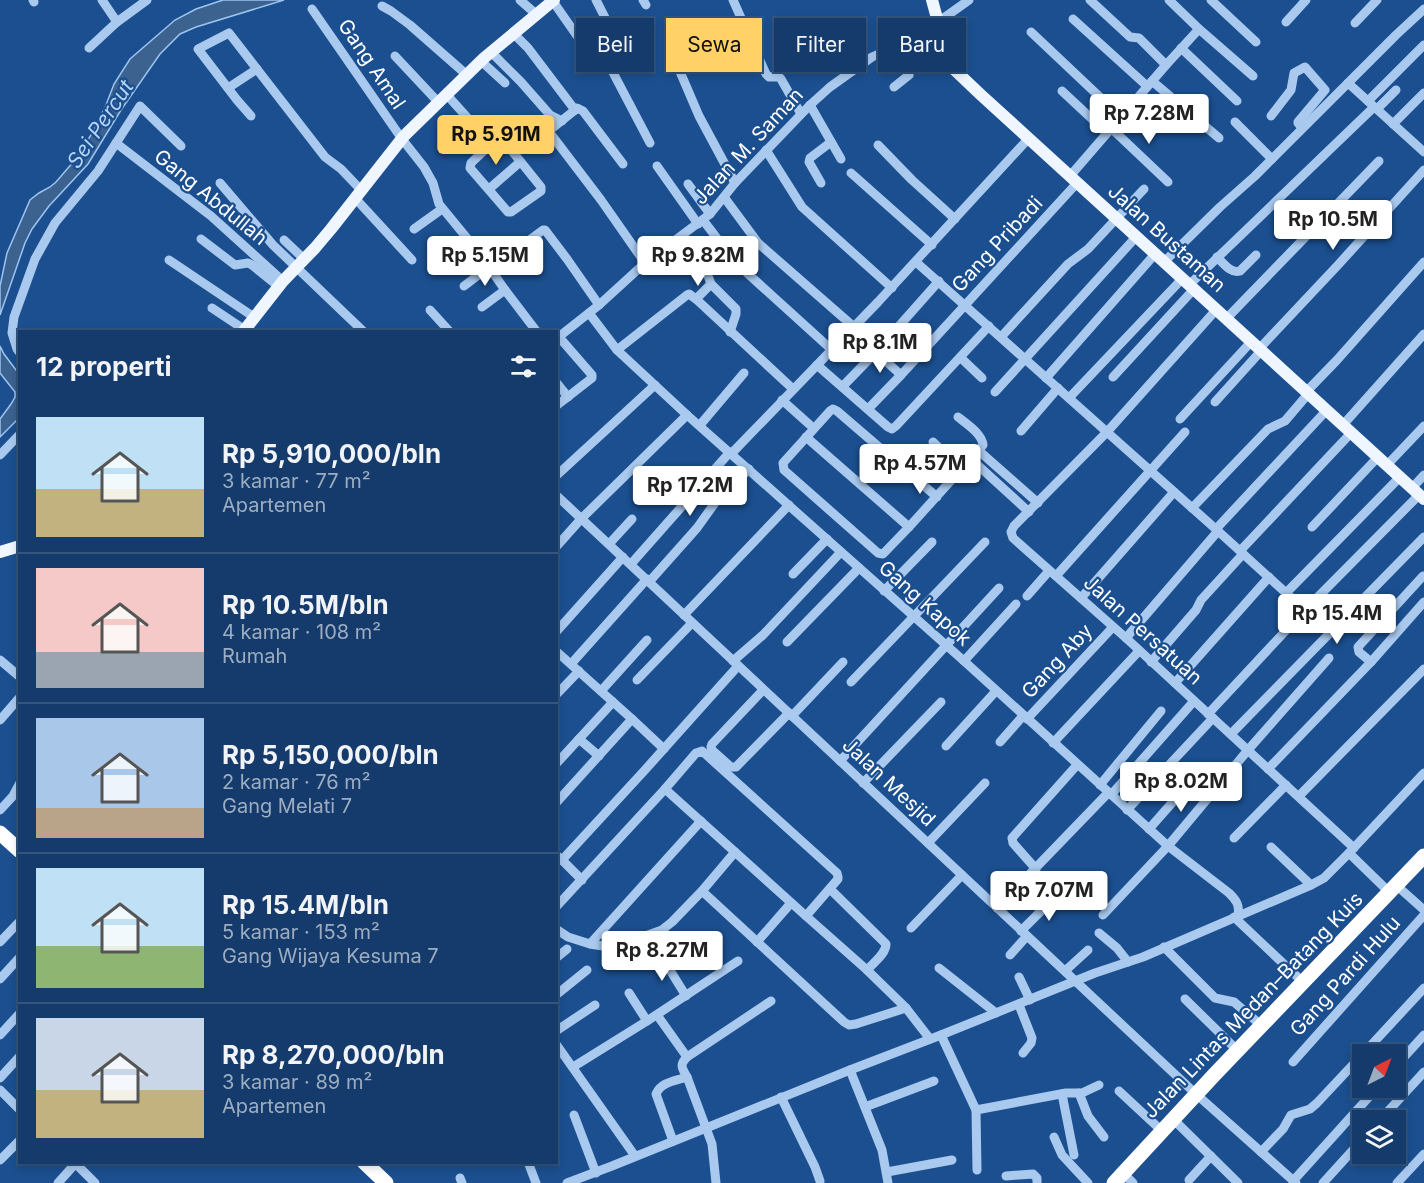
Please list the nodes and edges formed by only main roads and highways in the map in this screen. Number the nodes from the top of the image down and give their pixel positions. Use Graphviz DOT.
graph roads {
  1 [pos="553,0"];
  2 [pos="933,0"];
  3 [pos="245,330"];
  4 [pos="1418,494"];
  5 [pos="18,547"];
  6 [pos="0,552"];
  7 [pos="0,833"];
  8 [pos="18,849"];
  9 [pos="1424,856"];
  10 [pos="366,1164"];
  11 [pos="379,1180"];
  12 [pos="1123,1180"];
  1 -- 3 [label="main road"];
  2 -- 4 [label="main road, Jalan Bustaman"];
  5 -- 6 [label="main road"];
  7 -- 8 [label="highway"];
  9 -- 12 [label="highway, Jalan Lintas Medan–Batang Kuis"];
  10 -- 11 [label="highway"];
}
